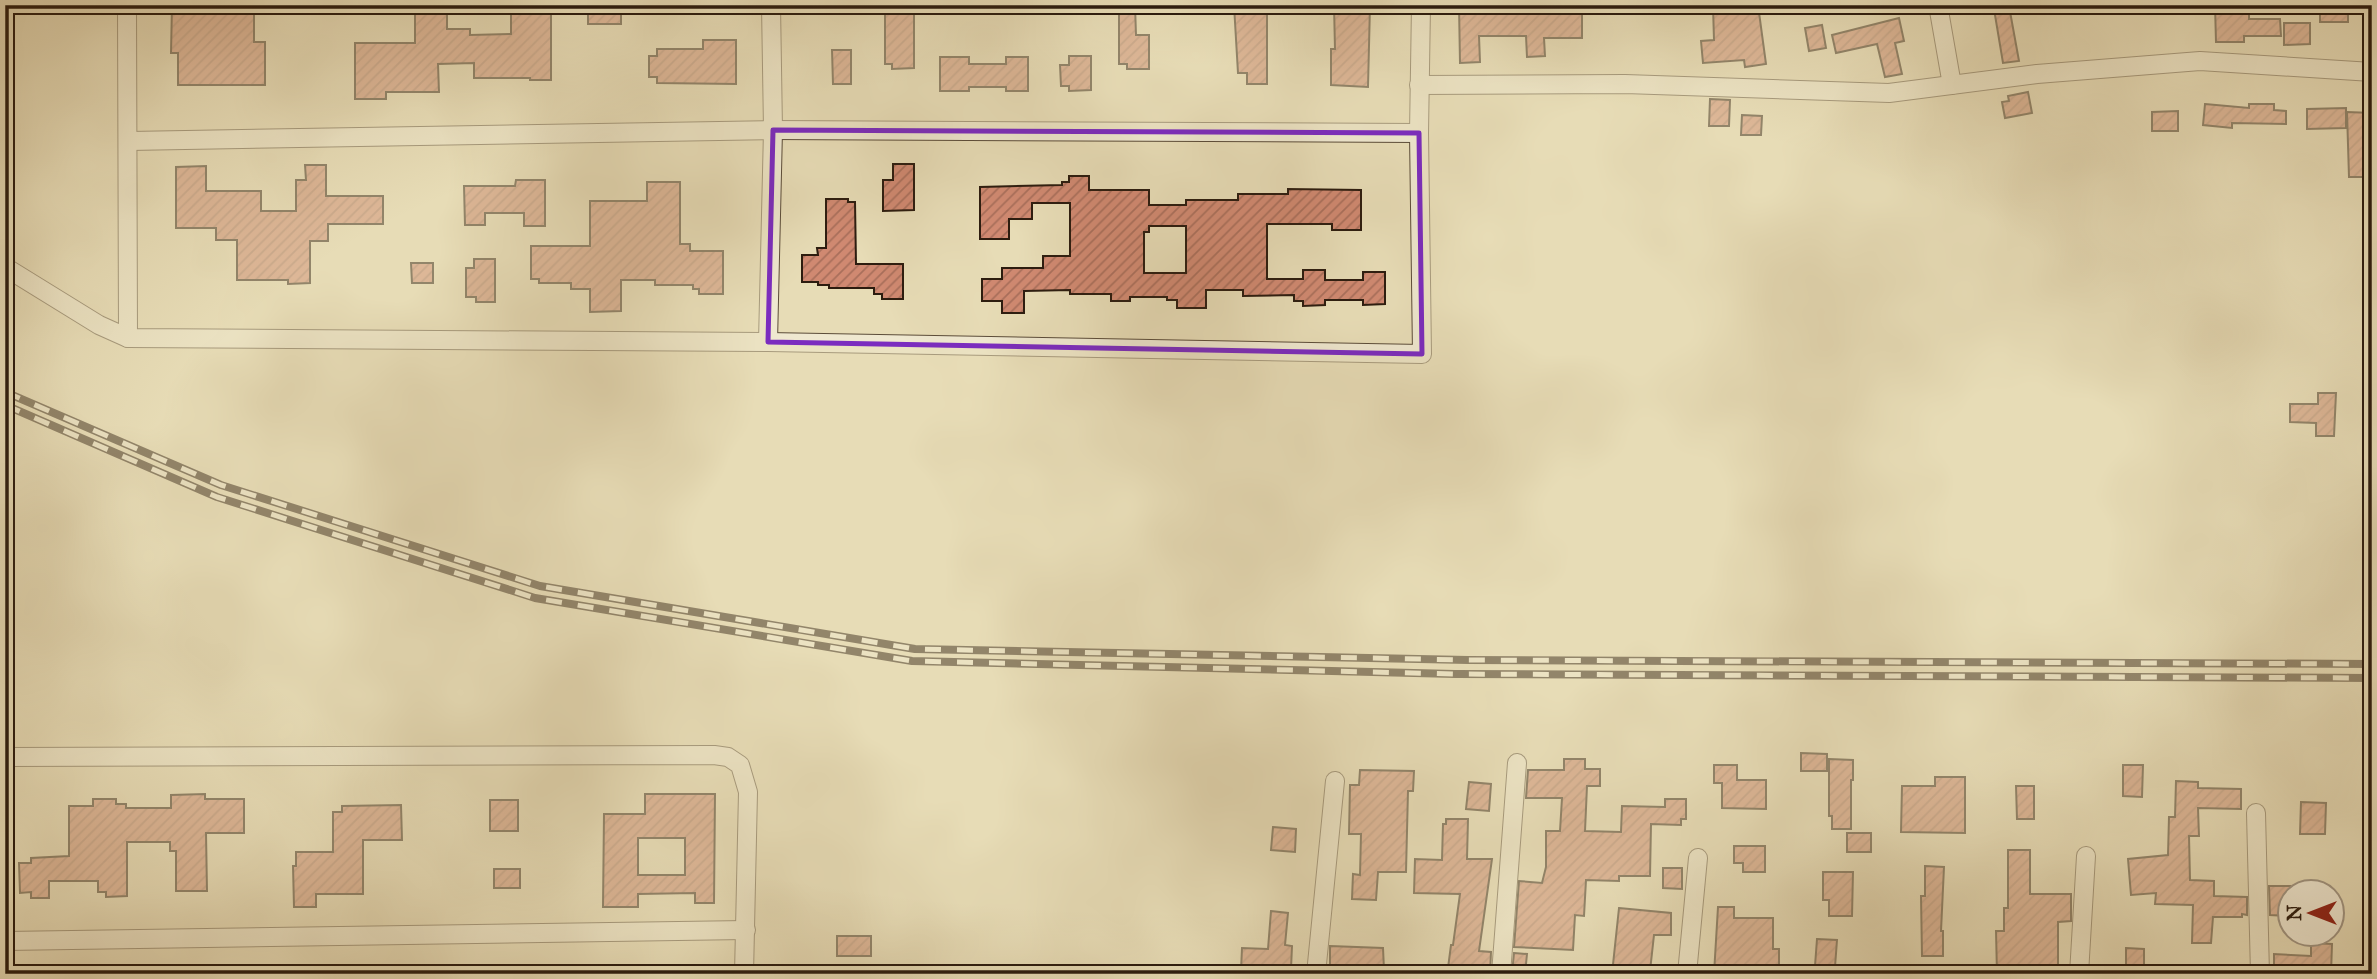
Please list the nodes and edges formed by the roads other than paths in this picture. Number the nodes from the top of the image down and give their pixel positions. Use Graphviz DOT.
graph roads {
  1 [pos="127,5"];
  2 [pos="771,5"];
  3 [pos="1421,5"];
  4 [pos="1938,5"];
  5 [pos="2372,72"];
  6 [pos="1419,85"];
  7 [pos="1952,85"];
  8 [pos="773,130"];
  9 [pos="1419,133"];
  10 [pos="129,141"];
  11 [pos="5,267"];
  12 [pos="128,338"];
  13 [pos="768,342"];
  14 [pos="5,757"];
  15 [pos="1517,763"];
  16 [pos="1335,781"];
  17 [pos="2256,813"];
  18 [pos="2086,856"];
  19 [pos="1698,858"];
  20 [pos="746,930"];
  21 [pos="5,941"];
  22 [pos="744,974"];
  23 [pos="1316,974"];
  24 [pos="1500,974"];
  25 [pos="1687,974"];
  26 [pos="2078,974"];
  27 [pos="2260,974"];
  1 -- 10 [label="street"];
  2 -- 8 [label="street"];
  3 -- 6 [label="street"];
  4 -- 7 [label="street"];
  5 -- 7 [label="street"];
  6 -- 7 [label="street"];
  6 -- 9 [label="street"];
  8 -- 9 [label="street"];
  8 -- 10 [label="street"];
  8 -- 13 [label="street"];
  9 -- 13 [label="street"];
  10 -- 12 [label="street"];
  11 -- 12 [label="street"];
  12 -- 13 [label="street"];
  14 -- 20 [label="street"];
  15 -- 24 [label="street"];
  16 -- 23 [label="street"];
  17 -- 27 [label="street"];
  18 -- 26 [label="street"];
  19 -- 25 [label="street"];
  20 -- 21 [label="street"];
  20 -- 22 [label="street"];
}
